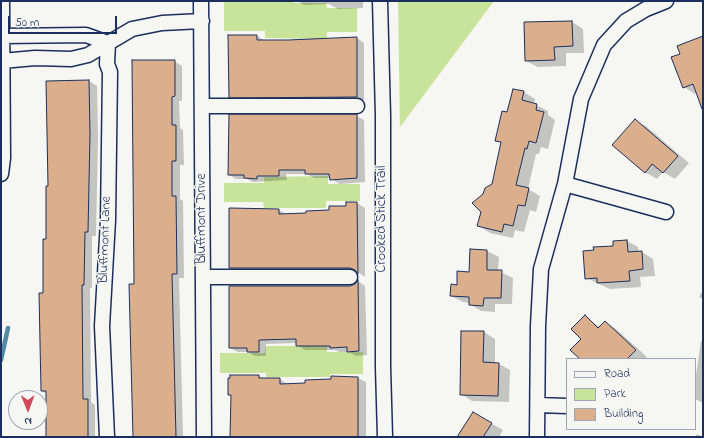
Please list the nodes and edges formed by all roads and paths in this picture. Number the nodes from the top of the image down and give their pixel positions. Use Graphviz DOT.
graph roads {
  1 [pos="2,1"];
  2 [pos="201,1"];
  3 [pos="380,1"];
  4 [pos="666,1"];
  5 [pos="202,21"];
  6 [pos="2,36"];
  7 [pos="108,43"];
  8 [pos="2,54"];
  9 [pos="202,106"];
  10 [pos="357,106"];
  11 [pos="1,174"];
  12 [pos="565,184"];
  13 [pos="666,212"];
  14 [pos="203,277"];
  15 [pos="350,278"];
  16 [pos="538,405"];
  17 [pos="566,406"];
  18 [pos="107,437"];
  19 [pos="204,437"];
  20 [pos="385,437"];
  21 [pos="537,437"];
  1 -- 6 [label="street"];
  2 -- 5 [label="street, Bluffmont Drive"];
  3 -- 20 [label="street, Crooked Stick Trail"];
  4 -- 12 [label="street"];
  5 -- 7 [label="street"];
  5 -- 9 [label="street, Bluffmont Drive"];
  6 -- 7 [label="street"];
  6 -- 8 [label="street"];
  7 -- 8 [label="street"];
  7 -- 18 [label="street, Bluffmont Lane"];
  8 -- 11 [label="street"];
  9 -- 10 [label="street"];
  9 -- 14 [label="street, Bluffmont Drive"];
  12 -- 13 [label="street"];
  12 -- 16 [label="street"];
  14 -- 15 [label="street"];
  14 -- 19 [label="street, Bluffmont Drive"];
  16 -- 17 [label="street"];
  16 -- 21 [label="street"];
}
